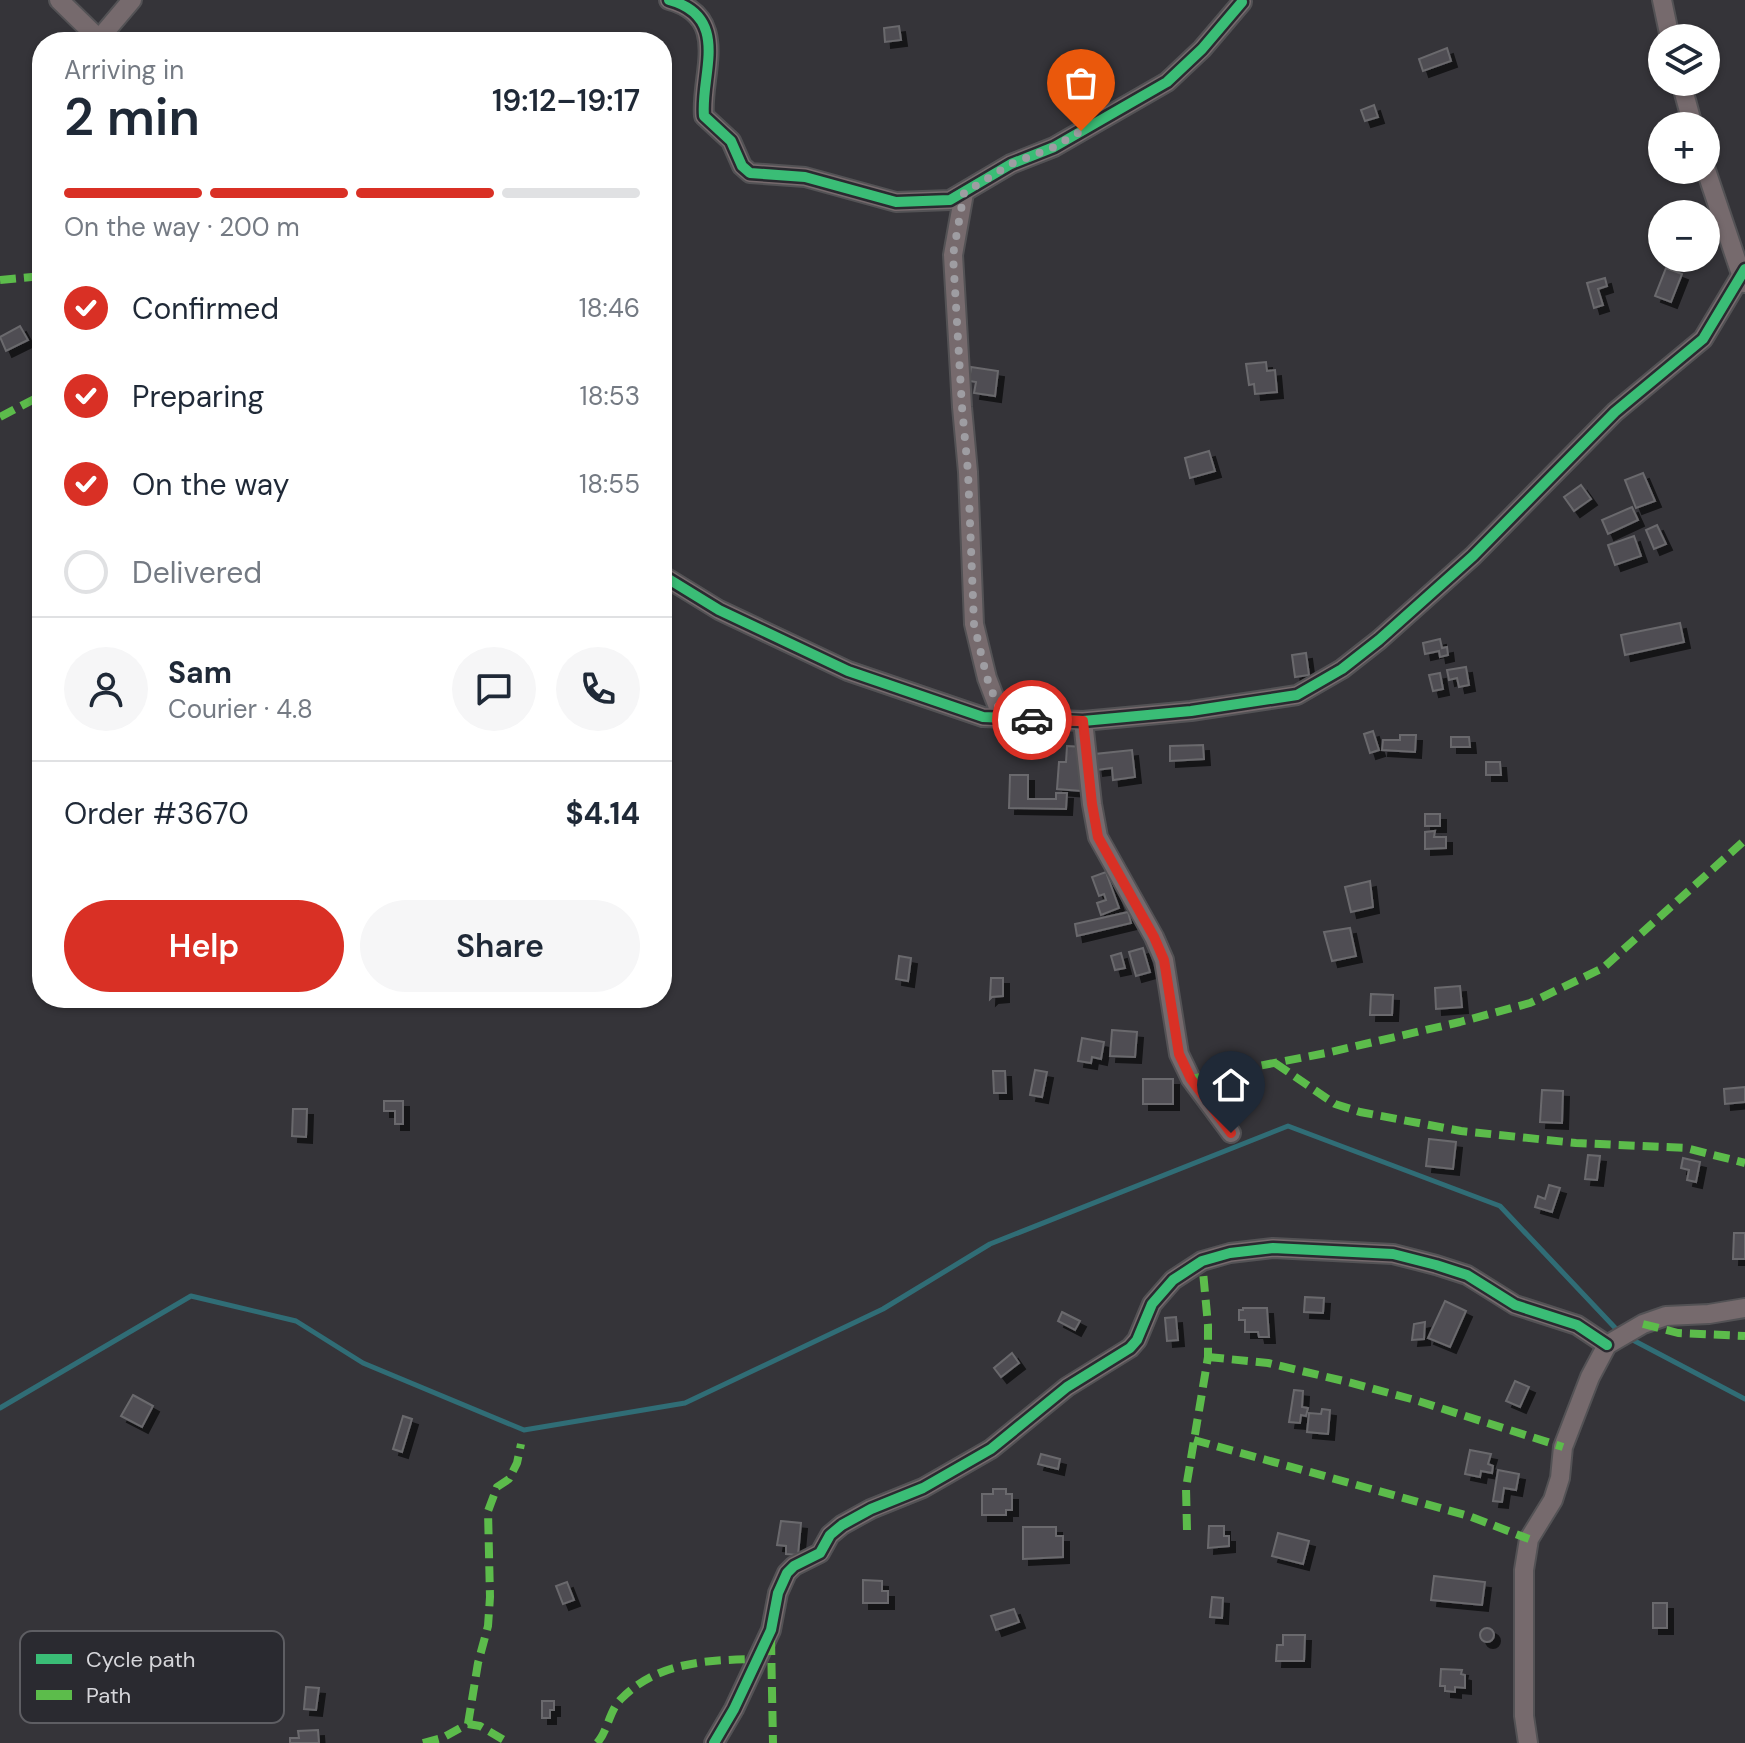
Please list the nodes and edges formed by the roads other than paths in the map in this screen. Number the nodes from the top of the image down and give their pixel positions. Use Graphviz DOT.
graph roads {
  1 [pos="59,0"];
  2 [pos="132,0"];
  3 [pos="669,0"];
  4 [pos="1662,0"];
  5 [pos="1242,2"];
  6 [pos="1667,24"];
  7 [pos="92,32"];
  8 [pos="106,32"];
  9 [pos="1711,184"];
  10 [pos="964,193"];
  11 [pos="1743,277"];
  12 [pos="672,581"];
  13 [pos="1003,720"];
  14 [pos="1083,721"];
  15 [pos="1231,1133"];
  16 [pos="1745,1308"];
  17 [pos="1607,1345"];
  18 [pos="714,1743"];
  19 [pos="1528,1743"];
  1 -- 7 [label="street"];
  2 -- 8 [label="street"];
  3 -- 10 [label="street"];
  4 -- 6 [label="street"];
  5 -- 10 [label="street"];
  9 -- 11 [label="street"];
  10 -- 13 [label="street"];
  11 -- 14 [label="street"];
  12 -- 13 [label="street"];
  13 -- 14 [label="street"];
  14 -- 15 [label="street"];
  16 -- 17 [label="street"];
  17 -- 18 [label="street"];
  17 -- 19 [label="street"];
}
